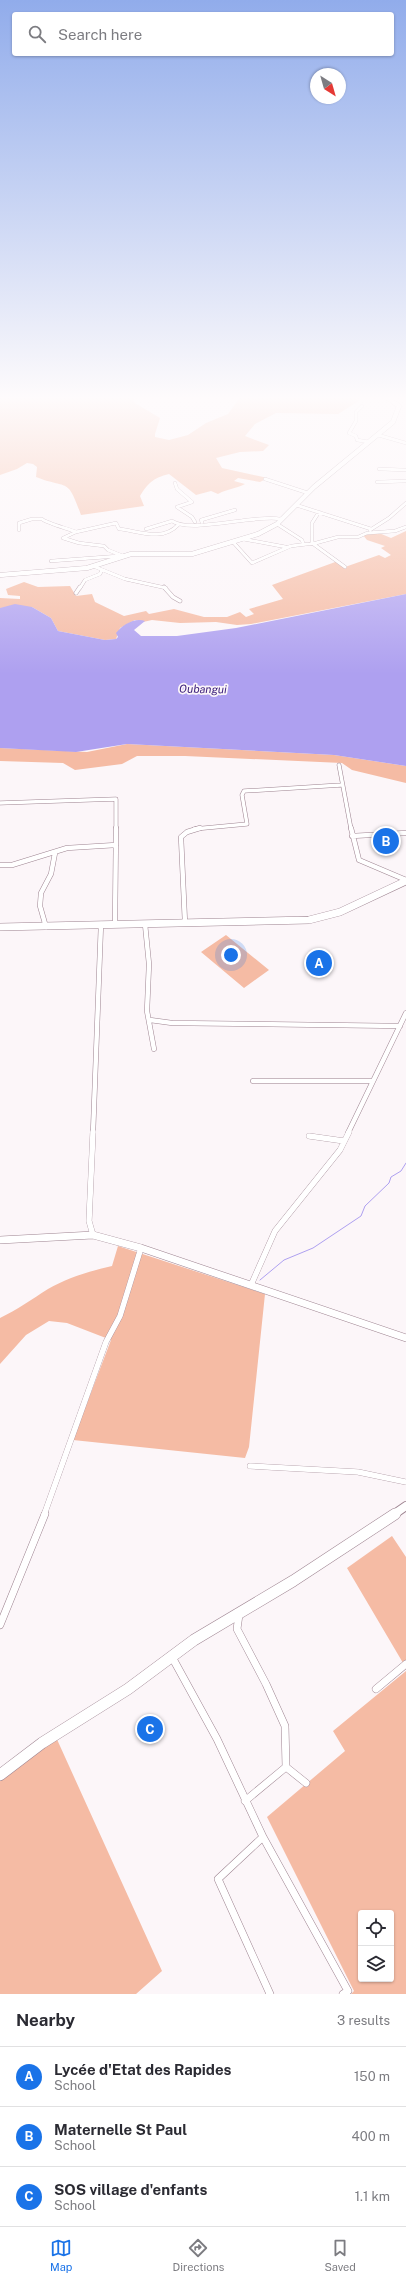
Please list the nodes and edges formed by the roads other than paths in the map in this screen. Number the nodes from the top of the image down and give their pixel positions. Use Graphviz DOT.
graph roads {
  1 [pos="177,488"];
  2 [pos="289,488"];
  3 [pos="314,488"];
  4 [pos="308,493"];
  5 [pos="406,503"];
  6 [pos="296,505"];
  7 [pos="235,510"];
  8 [pos="319,512"];
  9 [pos="281,519"];
  10 [pos="195,522"];
  11 [pos="202,522"];
  12 [pos="277,524"];
  13 [pos="178,525"];
  14 [pos="406,527"];
  15 [pos="146,529"];
  16 [pos="371,529"];
  17 [pos="19,530"];
  18 [pos="76,532"];
  19 [pos="367,533"];
  20 [pos="243,539"];
  21 [pos="233,542"];
  22 [pos="303,543"];
  23 [pos="312,543"];
  24 [pos="287,547"];
  25 [pos="123,556"];
  26 [pos="51,561"];
  27 [pos="94,566"];
  28 [pos="345,567"];
  29 [pos="102,570"];
  30 [pos="0,575"];
  31 [pos="76,592"];
  32 [pos="180,601"];
  33 [pos="339,765"];
  34 [pos="342,785"];
  35 [pos="0,803"];
  36 [pos="406,832"];
  37 [pos="352,836"];
  38 [pos="116,845"];
  39 [pos="56,854"];
  40 [pos="0,865"];
  41 [pos="406,880"];
  42 [pos="185,923"];
  43 [pos="101,924"];
  44 [pos="116,924"];
  45 [pos="145,924"];
  46 [pos="0,927"];
  47 [pos="46,927"];
  48 [pos="406,1013"];
  49 [pos="150,1020"];
  50 [pos="400,1026"];
  51 [pos="154,1049"];
  52 [pos="253,1081"];
  53 [pos="373,1081"];
  54 [pos="309,1136"];
  55 [pos="344,1141"];
  56 [pos="93,1235"];
  57 [pos="0,1240"];
  58 [pos="141,1248"];
  59 [pos="251,1285"];
  60 [pos="406,1338"];
  61 [pos="250,1466"];
  62 [pos="406,1482"];
  63 [pos="406,1506"];
  64 [pos="240,1612"];
  65 [pos="0,1625"];
  66 [pos="172,1656"];
  67 [pos="406,1664"];
  68 [pos="376,1689"];
  69 [pos="286,1767"];
  70 [pos="0,1775"];
  71 [pos="306,1783"];
  72 [pos="245,1801"];
  73 [pos="263,1837"];
  74 [pos="270,1994"];
  75 [pos="343,1994"];
  1 -- 10 [label="street"];
  2 -- 4 [label="street"];
  3 -- 4 [label="main road"];
  4 -- 6 [label="main road"];
  5 -- 16 [label="street"];
  6 -- 8 [label="street"];
  6 -- 9 [label="main road"];
  7 -- 11 [label="street"];
  8 -- 16 [label="street"];
  8 -- 23 [label="street"];
  9 -- 11 [label="street"];
  9 -- 12 [label="main road"];
  10 -- 11 [label="street"];
  10 -- 13 [label="street"];
  12 -- 20 [label="main road"];
  12 -- 22 [label="street"];
  13 -- 15 [label="street"];
  13 -- 18 [label="street"];
  14 -- 19 [label="street"];
  16 -- 19 [label="street"];
  17 -- 18 [label="street"];
  18 -- 25 [label="street"];
  19 -- 23 [label="street"];
  20 -- 21 [label="main road"];
  20 -- 24 [label="street"];
  21 -- 24 [label="street"];
  21 -- 25 [label="main road"];
  22 -- 23 [label="street"];
  22 -- 24 [label="street"];
  23 -- 28 [label="street"];
  25 -- 26 [label="street"];
  25 -- 27 [label="main road"];
  27 -- 29 [label="street"];
  27 -- 30 [label="main road"];
  29 -- 31 [label="street"];
  29 -- 32 [label="street"];
  33 -- 34 [label="street"];
  34 -- 37 [label="street"];
  34 -- 42 [label="street"];
  35 -- 38 [label="street"];
  36 -- 37 [label="street"];
  37 -- 41 [label="street"];
  38 -- 39 [label="street"];
  38 -- 44 [label="street"];
  39 -- 40 [label="street"];
  39 -- 47 [label="street"];
  41 -- 42 [label="main road"];
  42 -- 45 [label="main road"];
  43 -- 44 [label="main road"];
  43 -- 47 [label="main road"];
  43 -- 56 [label="street"];
  44 -- 45 [label="main road"];
  45 -- 49 [label="street"];
  46 -- 47 [label="main road"];
  48 -- 50 [label="street"];
  49 -- 50 [label="street"];
  49 -- 51 [label="street"];
  50 -- 53 [label="street"];
  52 -- 53 [label="street"];
  53 -- 55 [label="street"];
  54 -- 55 [label="street"];
  55 -- 59 [label="street"];
  56 -- 57 [label="street"];
  56 -- 58 [label="street"];
  58 -- 59 [label="street"];
  58 -- 65 [label="street"];
  59 -- 60 [label="street"];
  61 -- 62 [label="street"];
  63 -- 64 [label="main road"];
  64 -- 66 [label="main road"];
  64 -- 69 [label="street"];
  66 -- 70 [label="main road"];
  66 -- 72 [label="street"];
  67 -- 68 [label="street"];
  69 -- 71 [label="street"];
  69 -- 72 [label="street"];
  72 -- 73 [label="street"];
  73 -- 74 [label="street"];
  73 -- 75 [label="street"];
}
